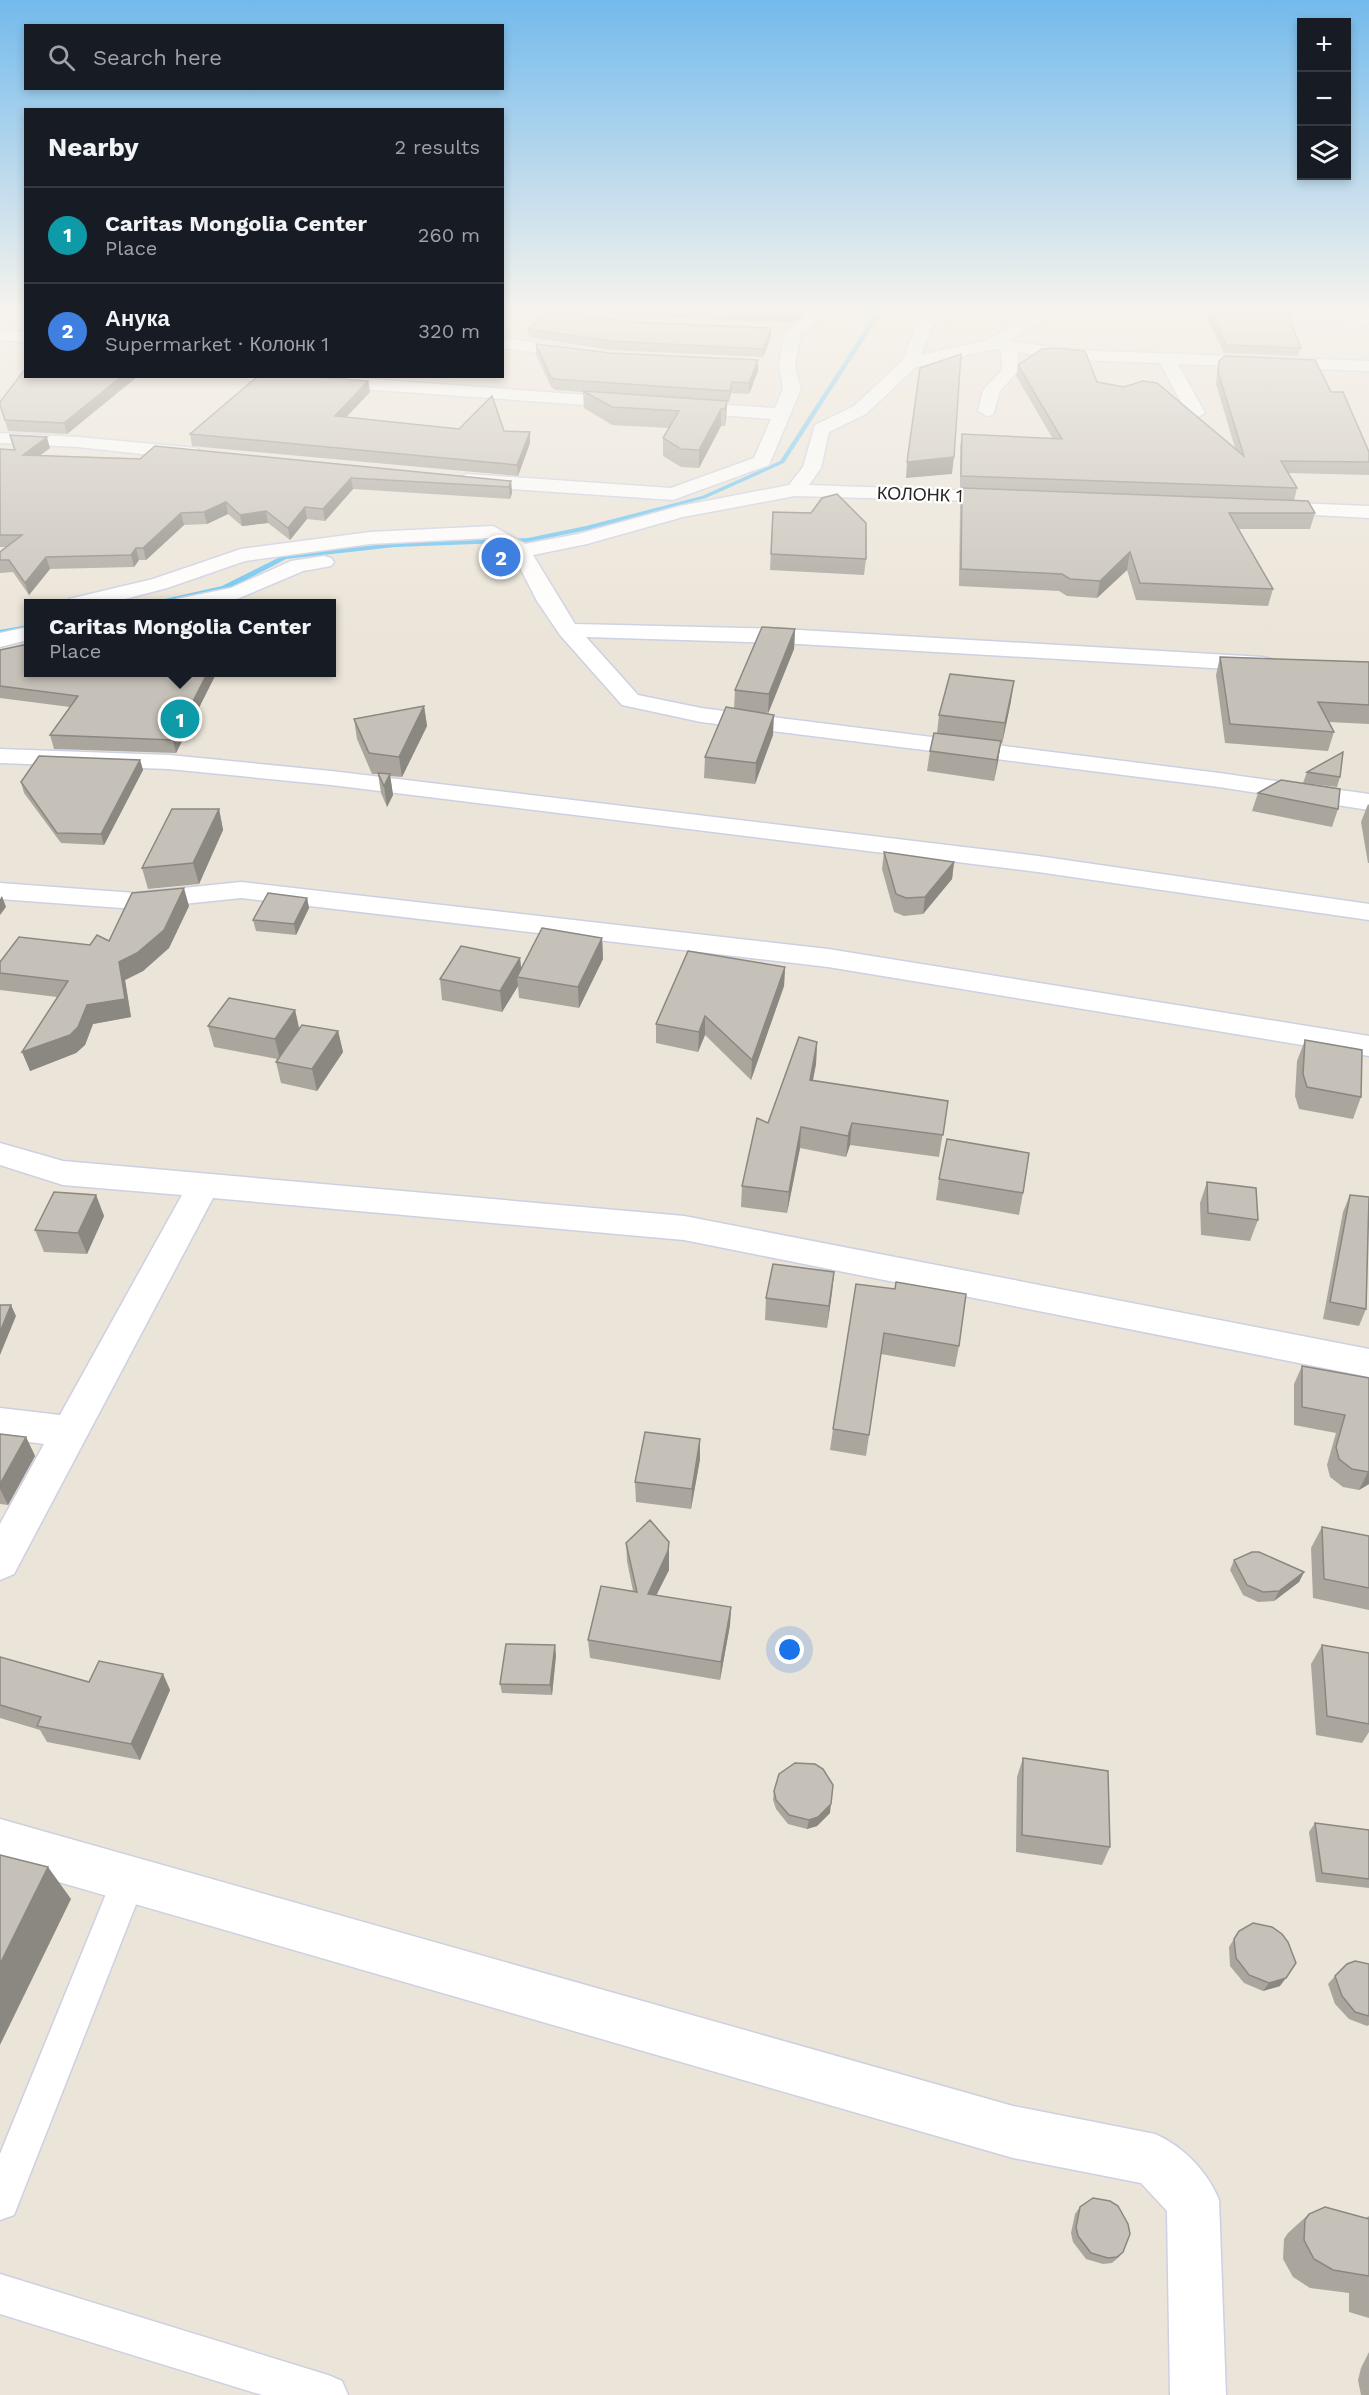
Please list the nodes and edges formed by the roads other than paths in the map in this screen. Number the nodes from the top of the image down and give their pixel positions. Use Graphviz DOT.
graph roads {
  1 [pos="778,421"];
  2 [pos="838,421"];
  3 [pos="0,438"];
  4 [pos="213,455"];
  5 [pos="447,478"];
  6 [pos="795,490"];
  7 [pos="1022,498"];
  8 [pos="1249,507"];
  9 [pos="1369,512"];
  10 [pos="511,544"];
  11 [pos="94,599"];
  12 [pos="206,599"];
  13 [pos="24,614"];
  14 [pos="0,619"];
  15 [pos="568,630"];
  16 [pos="24,635"];
  17 [pos="0,640"];
  18 [pos="1290,666"];
  19 [pos="0,756"];
  20 [pos="1369,802"];
  21 [pos="0,891"];
  22 [pos="1369,912"];
  23 [pos="1369,1046"];
  24 [pos="0,1154"];
  25 [pos="204,1185"];
  26 [pos="1369,1363"];
  27 [pos="0,1423"];
  28 [pos="70,1432"];
  29 [pos="0,1562"];
  30 [pos="0,1842"];
  31 [pos="129,1879"];
  32 [pos="0,2201"];
  33 [pos="0,2294"];
  34 [pos="328,2395"];
  35 [pos="1198,2395"];
  1 -- 5 [label="street"];
  2 -- 6 [label="street"];
  3 -- 4 [label="street"];
  6 -- 7 [label="street, КОЛОНК 1"];
  6 -- 10 [label="street, КОЛОНК 1"];
  8 -- 9 [label="street"];
  10 -- 11 [label="street"];
  10 -- 12 [label="street"];
  10 -- 15 [label="street"];
  13 -- 14 [label="street"];
  15 -- 18 [label="street"];
  15 -- 20 [label="street"];
  16 -- 17 [label="street"];
  19 -- 22 [label="street"];
  21 -- 23 [label="street"];
  24 -- 25 [label="street"];
  25 -- 26 [label="street"];
  25 -- 28 [label="street"];
  27 -- 28 [label="street"];
  28 -- 29 [label="street"];
  30 -- 31 [label="street"];
  31 -- 32 [label="lane"];
  31 -- 35 [label="street"];
  33 -- 34 [label="lane"];
}
